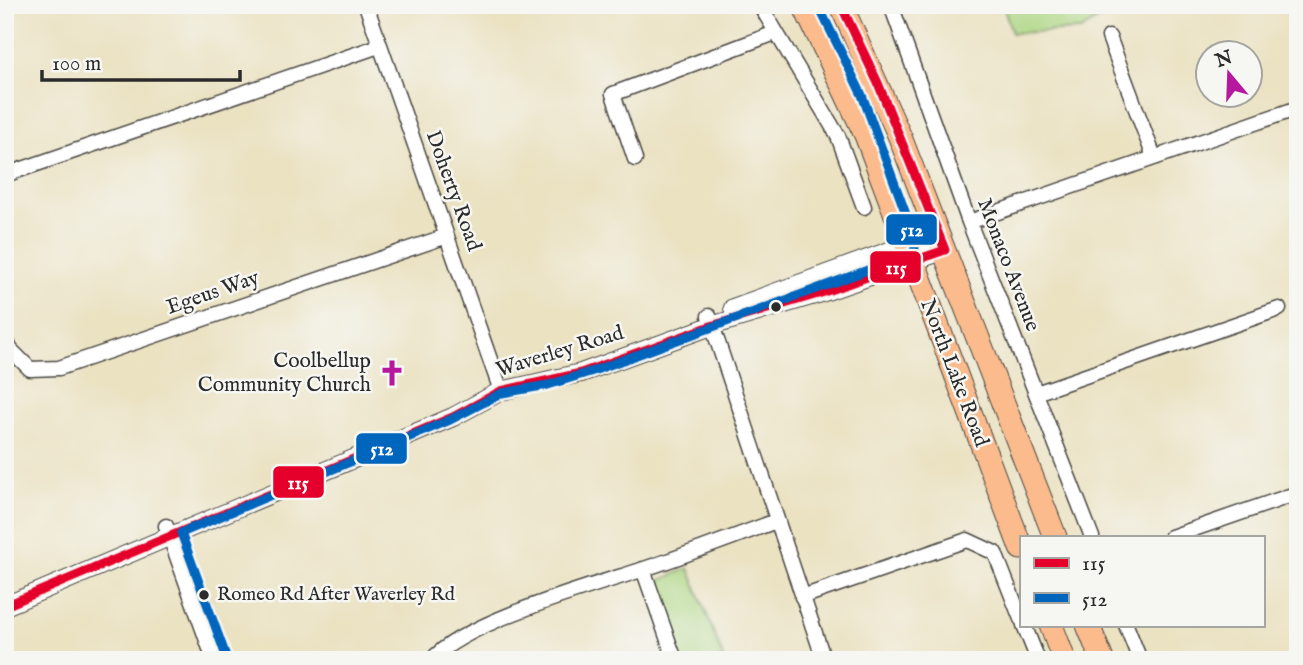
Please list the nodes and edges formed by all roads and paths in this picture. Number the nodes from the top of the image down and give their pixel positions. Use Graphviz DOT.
graph roads {
  1 [pos="366,5"];
  2 [pos="760,5"];
  3 [pos="804,5"];
  4 [pos="841,5"];
  5 [pos="891,5"];
  6 [pos="775,33"];
  7 [pos="1109,37"];
  8 [pos="379,46"];
  9 [pos="1298,108"];
  10 [pos="1154,157"];
  11 [pos="635,159"];
  12 [pos="5,175"];
  13 [pos="864,207"];
  14 [pos="969,222"];
  15 [pos="447,236"];
  16 [pos="942,241"];
  17 [pos="908,254"];
  18 [pos="1279,309"];
  19 [pos="710,321"];
  20 [pos="5,336"];
  21 [pos="500,386"];
  22 [pos="1036,393"];
  23 [pos="1298,493"];
  24 [pos="776,522"];
  25 [pos="168,531"];
  26 [pos="1055,536"];
  27 [pos="1092,536"];
  28 [pos="1174,536"];
  29 [pos="1020,545"];
  30 [pos="643,569"];
  31 [pos="5,594"];
  32 [pos="802,597"];
  33 [pos="5,606"];
  34 [pos="1020,616"];
  35 [pos="1024,626"];
  36 [pos="1051,626"];
  37 [pos="1088,626"];
  38 [pos="1126,626"];
  39 [pos="214,660"];
  40 [pos="432,660"];
  41 [pos="674,660"];
  42 [pos="824,660"];
  43 [pos="1038,660"];
  44 [pos="1064,660"];
  45 [pos="1102,660"];
  46 [pos="1140,660"];
  1 -- 8 [label="street, Doherty Road"];
  2 -- 6 [label="street"];
  3 -- 17 [label="main road, North Lake Road"];
  4 -- 16 [label="main road, North Lake Road"];
  5 -- 14 [label="street, Monaco Avenue"];
  6 -- 11 [label="street"];
  6 -- 13 [label="street"];
  7 -- 10 [label="street"];
  8 -- 12 [label="street"];
  8 -- 15 [label="street, Doherty Road"];
  9 -- 10 [label="street"];
  10 -- 14 [label="street"];
  14 -- 22 [label="street, Monaco Avenue"];
  15 -- 20 [label="street, Egeus Way"];
  15 -- 21 [label="street, Doherty Road"];
  16 -- 17 [label="street, Waverley Road"];
  16 -- 26 [label="main road, North Lake Road"];
  17 -- 19 [label="street, Waverley Road"];
  17 -- 29 [label="main road, North Lake Road"];
  18 -- 22 [label="street"];
  19 -- 21 [label="street, Waverley Road"];
  19 -- 24 [label="street"];
  21 -- 25 [label="street, Waverley Road"];
  22 -- 27 [label="street, Monaco Avenue"];
  23 -- 28 [label="street"];
  24 -- 30 [label="street"];
  24 -- 32 [label="street"];
  25 -- 31 [label="street, Waverley Road"];
  25 -- 33 [label="street, Waverley Road"];
  25 -- 39 [label="street"];
  30 -- 40 [label="street"];
  30 -- 41 [label="street"];
  32 -- 34 [label="street"];
  32 -- 42 [label="street"];
  35 -- 43 [label="street"];
  36 -- 44 [label="main road"];
  37 -- 45 [label="main road"];
  38 -- 46 [label="street"];
}
